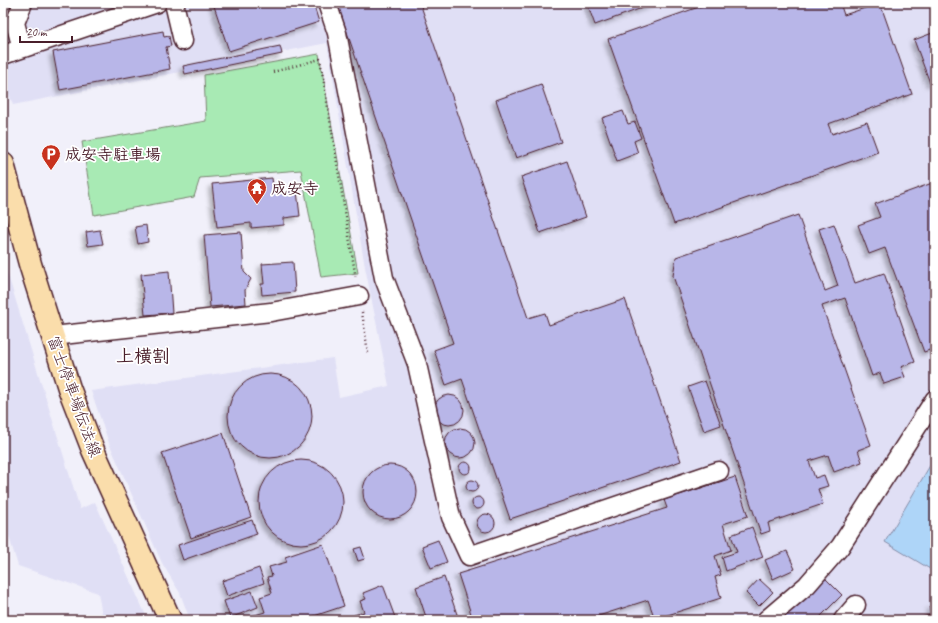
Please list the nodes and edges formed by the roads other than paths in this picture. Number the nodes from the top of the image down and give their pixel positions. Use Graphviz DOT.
graph roads {
  1 [pos="23,3"];
  2 [pos="157,3"];
  3 [pos="174,3"];
  4 [pos="327,3"];
  5 [pos="183,41"];
  6 [pos="22,48"];
  7 [pos="3,55"];
  8 [pos="3,164"];
  9 [pos="359,296"];
  10 [pos="53,336"];
  11 [pos="935,399"];
  12 [pos="719,471"];
  13 [pos="856,605"];
  14 [pos="166,610"];
  15 [pos="182,620"];
  16 [pos="766,620"];
  17 [pos="843,620"];
  1 -- 6 [label="street"];
  2 -- 6 [label="street"];
  3 -- 5 [label="street"];
  4 -- 12 [label="street"];
  6 -- 7 [label="street"];
  8 -- 10 [label="main road, 富士停車場伝法線"];
  9 -- 10 [label="street"];
  10 -- 14 [label="main road, 富士停車場伝法線"];
  11 -- 16 [label="street"];
  13 -- 17 [label="street"];
  14 -- 15 [label="street"];
}
